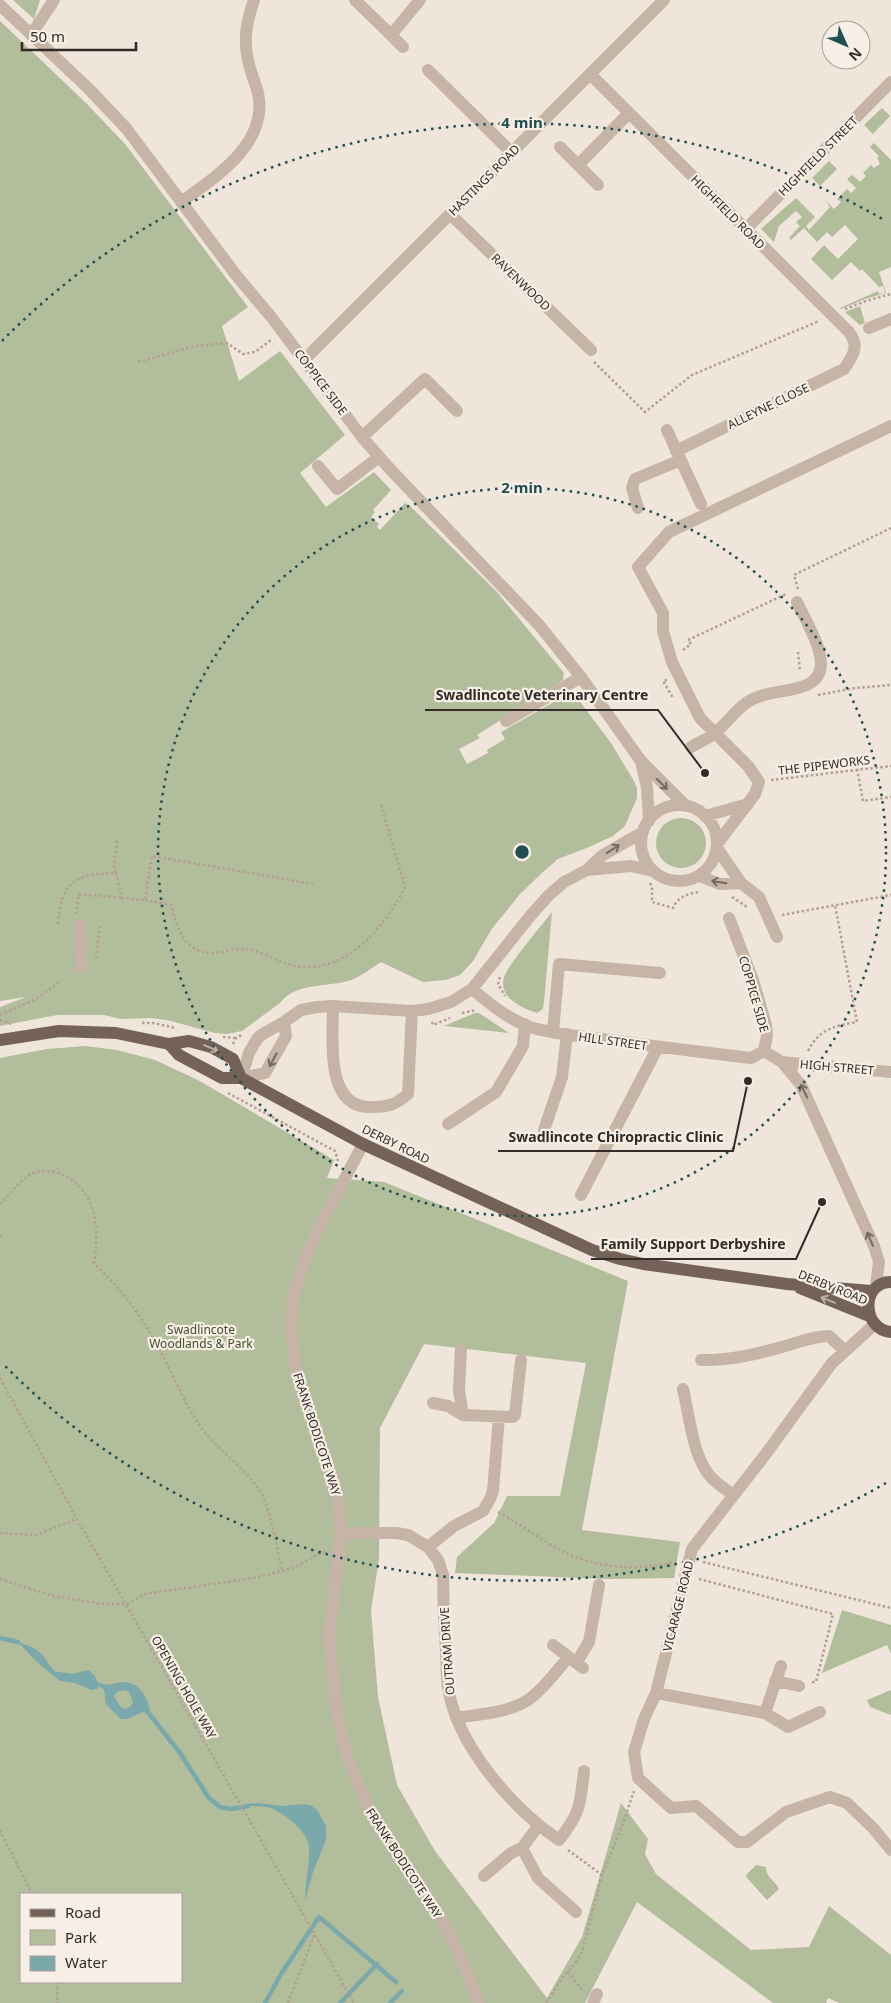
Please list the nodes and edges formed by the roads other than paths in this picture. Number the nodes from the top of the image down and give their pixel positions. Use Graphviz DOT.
graph roads {
  1 [pos="54,0"];
  2 [pos="254,0"];
  3 [pos="355,0"];
  4 [pos="420,0"];
  5 [pos="664,0"];
  6 [pos="0,5"];
  7 [pos="31,35"];
  8 [pos="391,35"];
  9 [pos="403,47"];
  10 [pos="428,70"];
  11 [pos="591,75"];
  12 [pos="891,82"];
  13 [pos="629,113"];
  14 [pos="560,147"];
  15 [pos="511,152"];
  16 [pos="578,165"];
  17 [pos="598,185"];
  18 [pos="181,202"];
  19 [pos="450,214"];
  20 [pos="746,230"];
  21 [pos="891,319"];
  22 [pos="869,328"];
  23 [pos="591,350"];
  24 [pos="854,354"];
  25 [pos="304,360"];
  26 [pos="456,411"];
  27 [pos="891,426"];
  28 [pos="667,430"];
  29 [pos="362,437"];
  30 [pos="679,455"];
  31 [pos="379,457"];
  32 [pos="318,466"];
  33 [pos="701,504"];
  34 [pos="638,508"];
  35 [pos="797,602"];
  36 [pos="581,677"];
  37 [pos="506,721"];
  38 [pos="714,734"];
  39 [pos="691,746"];
  40 [pos="641,760"];
  41 [pos="748,804"];
  42 [pos="686,806"];
  43 [pos="705,816"];
  44 [pos="646,827"];
  45 [pos="717,846"];
  46 [pos="587,870"];
  47 [pos="651,876"];
  48 [pos="699,876"];
  49 [pos="741,884"];
  50 [pos="729,918"];
  51 [pos="80,925"];
  52 [pos="776,937"];
  53 [pos="81,967"];
  54 [pos="660,973"];
  55 [pos="472,989"];
  56 [pos="333,1006"];
  57 [pos="412,1011"];
  58 [pos="284,1022"];
  59 [pos="525,1024"];
  60 [pos="553,1032"];
  61 [pos="568,1034"];
  62 [pos="0,1040"];
  63 [pos="169,1044"];
  64 [pos="658,1047"];
  65 [pos="764,1051"];
  66 [pos="782,1062"];
  67 [pos="891,1072"];
  68 [pos="241,1078"];
  69 [pos="448,1124"];
  70 [pos="544,1130"];
  71 [pos="363,1144"];
  72 [pos="581,1195"];
  73 [pos="891,1282"];
  74 [pos="787,1284"];
  75 [pos="874,1289"];
  76 [pos="872,1320"];
  77 [pos="891,1332"];
  78 [pos="461,1349"];
  79 [pos="844,1350"];
  80 [pos="521,1360"];
  81 [pos="701,1360"];
  82 [pos="683,1389"];
  83 [pos="433,1403"];
  84 [pos="463,1416"];
  85 [pos="499,1417"];
  86 [pos="734,1495"];
  87 [pos="341,1533"];
  88 [pos="428,1547"];
  89 [pos="599,1585"];
  90 [pos="553,1644"];
  91 [pos="576,1663"];
  92 [pos="781,1666"];
  93 [pos="775,1681"];
  94 [pos="799,1686"];
  95 [pos="656,1693"];
  96 [pos="765,1712"];
  97 [pos="820,1712"];
  98 [pos="456,1718"];
  99 [pos="584,1771"];
  100 [pos="538,1826"];
  101 [pos="522,1848"];
  102 [pos="891,1850"];
  103 [pos="484,1876"];
  104 [pos="576,1912"];
  105 [pos="479,2003"];
  1 -- 7 [label="street"];
  2 -- 18 [label="street"];
  3 -- 8 [label="street"];
  4 -- 8 [label="street"];
  5 -- 11 [label="street, HASTINGS ROAD"];
  6 -- 7 [label="street, COPPICE SIDE"];
  7 -- 18 [label="street, COPPICE SIDE"];
  8 -- 9 [label="street"];
  10 -- 15 [label="street"];
  11 -- 13 [label="street, HIGHFIELD ROAD"];
  11 -- 15 [label="street, HASTINGS ROAD"];
  12 -- 20 [label="street, HIGHFIELD STREET"];
  13 -- 16 [label="street"];
  13 -- 20 [label="street, HIGHFIELD ROAD"];
  14 -- 16 [label="street"];
  15 -- 19 [label="street, HASTINGS ROAD"];
  16 -- 17 [label="street"];
  18 -- 25 [label="street, COPPICE SIDE"];
  19 -- 23 [label="street, RAVENWOOD"];
  19 -- 25 [label="street, HASTINGS ROAD"];
  20 -- 24 [label="street, HIGHFIELD ROAD"];
  21 -- 22 [label="street"];
  24 -- 30 [label="street, ALLEYNE CLOSE"];
  25 -- 29 [label="street, COPPICE SIDE"];
  26 -- 29 [label="street"];
  27 -- 38 [label="street"];
  28 -- 30 [label="street"];
  29 -- 31 [label="street, COPPICE SIDE"];
  30 -- 33 [label="street"];
  30 -- 34 [label="street, ALLEYNE CLOSE"];
  31 -- 32 [label="street"];
  31 -- 36 [label="street, COPPICE SIDE"];
  35 -- 38 [label="street"];
  36 -- 37 [label="street"];
  36 -- 40 [label="street, COPPICE SIDE"];
  38 -- 39 [label="street"];
  38 -- 41 [label="street"];
  40 -- 42 [label="street, COPPICE SIDE, one-way"];
  40 -- 44 [label="street, COPPICE SIDE"];
  41 -- 43 [label="street"];
  41 -- 45 [label="street"];
  42 -- 43 [label="street"];
  42 -- 44 [label="street"];
  43 -- 45 [label="street"];
  46 -- 44 [label="street, one-way"];
  44 -- 47 [label="street"];
  45 -- 48 [label="street"];
  45 -- 49 [label="street"];
  46 -- 47 [label="street"];
  46 -- 55 [label="street"];
  47 -- 48 [label="street"];
  49 -- 48 [label="street, one-way"];
  49 -- 52 [label="street"];
  50 -- 65 [label="street, COPPICE SIDE"];
  51 -- 53 [label="street"];
  54 -- 60 [label="street"];
  55 -- 57 [label="street"];
  55 -- 59 [label="street, HILL STREET"];
  56 -- 57 [label="street"];
  56 -- 57 [label="street"];
  56 -- 58 [label="street"];
  58 -- 68 [label="street"];
  58 -- 68 [label="street, one-way"];
  59 -- 60 [label="street, HILL STREET"];
  59 -- 69 [label="street"];
  60 -- 61 [label="street, HILL STREET"];
  61 -- 64 [label="street, HILL STREET"];
  61 -- 70 [label="street"];
  62 -- 63 [label="main road, DERBY ROAD"];
  63 -- 68 [label="main road, DERBY ROAD"];
  63 -- 68 [label="main road, one-way"];
  64 -- 65 [label="street, HILL STREET"];
  64 -- 72 [label="street"];
  65 -- 66 [label="street, COPPICE SIDE"];
  66 -- 67 [label="street, HIGH STREET"];
  75 -- 66 [label="street, one-way"];
  68 -- 71 [label="main road, DERBY ROAD"];
  71 -- 74 [label="main road, DERBY ROAD"];
  71 -- 87 [label="street, FRANK BODICOTE WAY"];
  73 -- 75 [label="main road, DERBY ROAD"];
  74 -- 75 [label="main road, DERBY ROAD"];
  76 -- 74 [label="main road, DERBY ROAD, one-way"];
  75 -- 76 [label="main road"];
  76 -- 77 [label="main road, DERBY ROAD"];
  76 -- 79 [label="street, VICARAGE ROAD"];
  78 -- 84 [label="street"];
  79 -- 81 [label="street"];
  79 -- 86 [label="street, VICARAGE ROAD"];
  80 -- 85 [label="street"];
  82 -- 86 [label="street"];
  83 -- 84 [label="street"];
  84 -- 85 [label="street"];
  85 -- 88 [label="street"];
  86 -- 95 [label="street, VICARAGE ROAD"];
  87 -- 88 [label="street"];
  87 -- 105 [label="street, FRANK BODICOTE WAY"];
  88 -- 98 [label="street, OUTRAM DRIVE"];
  89 -- 91 [label="street"];
  90 -- 91 [label="street"];
  91 -- 98 [label="street"];
  92 -- 93 [label="street"];
  93 -- 94 [label="street"];
  93 -- 96 [label="street"];
  95 -- 96 [label="street"];
  95 -- 102 [label="street, VICARAGE ROAD"];
  96 -- 97 [label="street"];
  98 -- 100 [label="street, OUTRAM DRIVE"];
  99 -- 100 [label="street, OUTRAM DRIVE"];
  100 -- 101 [label="street"];
  101 -- 103 [label="street"];
  101 -- 104 [label="street"];
}
